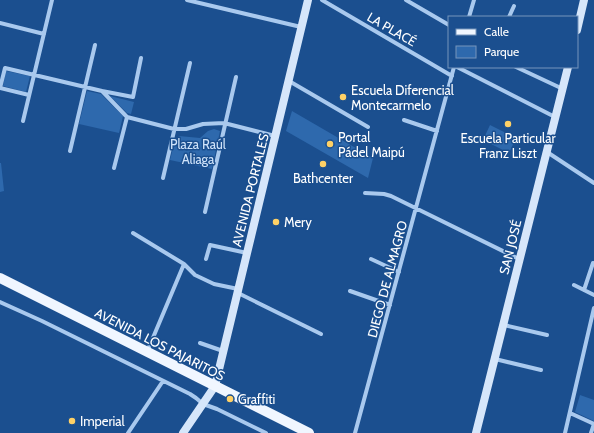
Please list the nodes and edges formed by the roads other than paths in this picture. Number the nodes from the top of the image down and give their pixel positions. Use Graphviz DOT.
graph roads {
  1 [pos="52,0"];
  2 [pos="187,0"];
  3 [pos="308,0"];
  4 [pos="322,0"];
  5 [pos="406,0"];
  6 [pos="474,0"];
  7 [pos="584,0"];
  8 [pos="208,2"];
  9 [pos="514,6"];
  10 [pos="469,16"];
  11 [pos="510,16"];
  12 [pos="0,23"];
  13 [pos="448,24"];
  14 [pos="578,26"];
  15 [pos="302,27"];
  16 [pos="44,34"];
  17 [pos="95,45"];
  18 [pos="141,58"];
  19 [pos="190,63"];
  20 [pos="456,68"];
  21 [pos="458,68"];
  22 [pos="518,68"];
  23 [pos="568,68"];
  24 [pos="34,75"];
  25 [pos="452,76"];
  26 [pos="236,77"];
  27 [pos="289,81"];
  28 [pos="85,87"];
  29 [pos="562,89"];
  30 [pos="102,91"];
  31 [pos="29,95"];
  32 [pos="127,116"];
  33 [pos="555,116"];
  34 [pos="404,120"];
  35 [pos="23,121"];
  36 [pos="224,123"];
  37 [pos="368,127"];
  38 [pos="174,129"];
  39 [pos="437,131"];
  40 [pos="276,136"];
  41 [pos="70,151"];
  42 [pos="546,152"];
  43 [pos="114,168"];
  44 [pos="162,178"];
  45 [pos="594,183"];
  46 [pos="365,194"];
  47 [pos="416,208"];
  48 [pos="205,212"];
  49 [pos="133,233"];
  50 [pos="247,253"];
  51 [pos="206,258"];
  52 [pos="371,259"];
  53 [pos="520,259"];
  54 [pos="593,263"];
  55 [pos="184,264"];
  56 [pos="399,272"];
  57 [pos="0,278"];
  58 [pos="574,285"];
  59 [pos="584,290"];
  60 [pos="238,291"];
  61 [pos="350,291"];
  62 [pos="594,295"];
  63 [pos="0,302"];
  64 [pos="390,305"];
  65 [pos="594,308"];
  66 [pos="504,325"];
  67 [pos="321,334"];
  68 [pos="547,335"];
  69 [pos="200,343"];
  70 [pos="147,352"];
  71 [pos="224,352"];
  72 [pos="495,359"];
  73 [pos="542,370"];
  74 [pos="163,381"];
  75 [pos="215,386"];
  76 [pos="203,404"];
  77 [pos="570,413"];
  78 [pos="594,424"];
  79 [pos="128,433"];
  80 [pos="183,433"];
  81 [pos="266,433"];
  82 [pos="309,433"];
  83 [pos="355,433"];
  84 [pos="476,433"];
  85 [pos="565,433"];
  86 [pos="591,433"];
  1 -- 16 [label="street"];
  2 -- 8 [label="street"];
  3 -- 15 [label="main road, AVENIDA PORTALES"];
  4 -- 25 [label="street, LA PLACÉ"];
  5 -- 13 [label="street"];
  6 -- 10 [label="street"];
  7 -- 14 [label="main road"];
  8 -- 15 [label="street"];
  9 -- 11 [label="street"];
  12 -- 16 [label="street"];
  15 -- 27 [label="main road, AVENIDA PORTALES"];
  16 -- 24 [label="street"];
  17 -- 28 [label="street"];
  18 -- 30 [label="street"];
  19 -- 38 [label="street"];
  20 -- 25 [label="street, DIEGO DE ALMAGRO"];
  21 -- 33 [label="street"];
  22 -- 29 [label="street"];
  23 -- 29 [label="main road, SAN JOSÉ"];
  24 -- 28 [label="street"];
  24 -- 31 [label="street"];
  24 -- 31 [label="street"];
  25 -- 39 [label="street, DIEGO DE ALMAGRO"];
  26 -- 36 [label="street"];
  27 -- 37 [label="street"];
  27 -- 40 [label="main road, AVENIDA PORTALES"];
  28 -- 30 [label="street"];
  28 -- 41 [label="street"];
  29 -- 33 [label="main road, SAN JOSÉ"];
  30 -- 32 [label="street"];
  31 -- 35 [label="street"];
  32 -- 38 [label="street"];
  32 -- 43 [label="street"];
  33 -- 42 [label="main road, SAN JOSÉ"];
  34 -- 39 [label="street"];
  36 -- 38 [label="street"];
  36 -- 40 [label="street"];
  36 -- 48 [label="street"];
  38 -- 44 [label="street"];
  39 -- 47 [label="street, DIEGO DE ALMAGRO"];
  40 -- 50 [label="main road, AVENIDA PORTALES"];
  42 -- 45 [label="street"];
  42 -- 53 [label="main road, SAN JOSÉ"];
  46 -- 47 [label="street"];
  47 -- 53 [label="street"];
  47 -- 56 [label="street, DIEGO DE ALMAGRO"];
  49 -- 55 [label="street"];
  50 -- 51 [label="street"];
  50 -- 60 [label="main road, AVENIDA PORTALES"];
  52 -- 56 [label="street"];
  53 -- 66 [label="main road, SAN JOSÉ"];
  54 -- 59 [label="street"];
  55 -- 60 [label="street"];
  55 -- 70 [label="street"];
  56 -- 64 [label="street, DIEGO DE ALMAGRO"];
  57 -- 70 [label="main road, AVENIDA LOS PAJARITOS"];
  58 -- 59 [label="street"];
  59 -- 62 [label="street"];
  60 -- 67 [label="street"];
  60 -- 71 [label="main road, AVENIDA PORTALES"];
  61 -- 64 [label="street"];
  63 -- 74 [label="street"];
  64 -- 83 [label="street, DIEGO DE ALMAGRO"];
  65 -- 77 [label="street"];
  66 -- 68 [label="street"];
  66 -- 72 [label="main road, SAN JOSÉ"];
  69 -- 71 [label="street"];
  70 -- 75 [label="main road, AVENIDA LOS PAJARITOS"];
  71 -- 75 [label="main road, AVENIDA PORTALES"];
  72 -- 73 [label="street"];
  72 -- 84 [label="main road, SAN JOSÉ"];
  74 -- 76 [label="street"];
  74 -- 79 [label="street"];
  75 -- 76 [label="main road, AVENIDA PORTALES"];
  75 -- 82 [label="main road, AVENIDA LOS PAJARITOS"];
  76 -- 80 [label="main road, AVENIDA PORTALES"];
  76 -- 81 [label="street"];
  77 -- 78 [label="street"];
  77 -- 85 [label="street"];
  78 -- 86 [label="street"];
}
